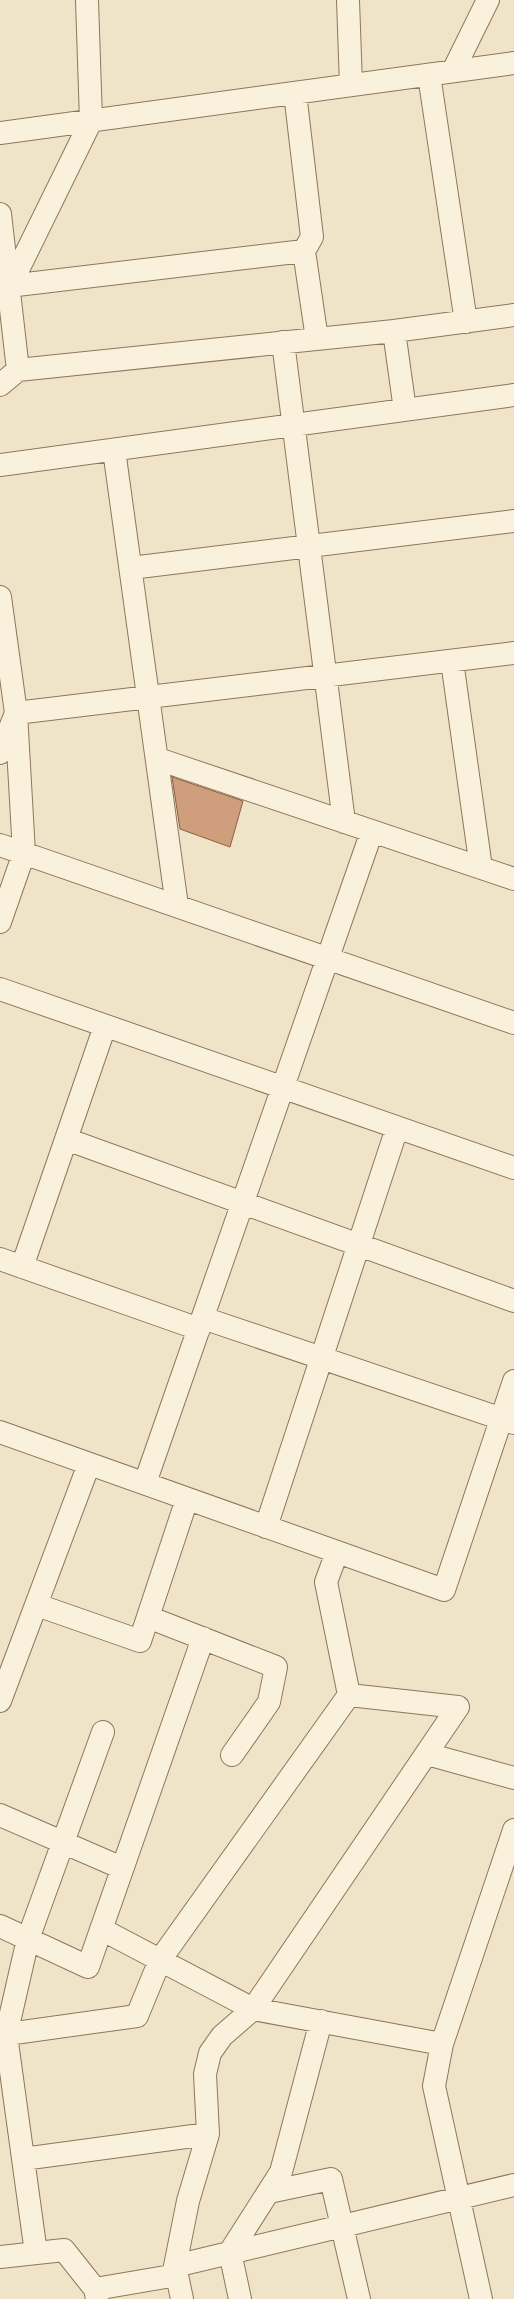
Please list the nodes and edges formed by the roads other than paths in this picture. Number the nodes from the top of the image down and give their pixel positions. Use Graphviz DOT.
graph roads {
  1 [pos="86,0"];
  2 [pos="348,0"];
  3 [pos="488,0"];
  4 [pos="514,63"];
  5 [pos="453,71"];
  6 [pos="428,75"];
  7 [pos="351,85"];
  8 [pos="295,93"];
  9 [pos="91,121"];
  10 [pos="0,133"];
  11 [pos="0,214"];
  12 [pos="304,251"];
  13 [pos="5,287"];
  14 [pos="514,315"];
  15 [pos="466,322"];
  16 [pos="394,331"];
  17 [pos="316,339"];
  18 [pos="283,342"];
  19 [pos="18,370"];
  20 [pos="0,385"];
  21 [pos="514,395"];
  22 [pos="404,410"];
  23 [pos="294,425"];
  24 [pos="114,450"];
  25 [pos="0,465"];
  26 [pos="514,521"];
  27 [pos="309,546"];
  28 [pos="131,568"];
  29 [pos="0,597"];
  30 [pos="514,653"];
  31 [pos="452,661"];
  32 [pos="326,676"];
  33 [pos="149,697"];
  34 [pos="16,713"];
  35 [pos="0,753"];
  36 [pos="158,759"];
  37 [pos="344,822"];
  38 [pos="372,831"];
  39 [pos="0,844"];
  40 [pos="24,853"];
  41 [pos="481,868"];
  42 [pos="514,879"];
  43 [pos="177,906"];
  44 [pos="0,922"];
  45 [pos="327,958"];
  46 [pos="0,989"];
  47 [pos="514,1023"];
  48 [pos="105,1026"];
  49 [pos="282,1088"];
  50 [pos="397,1128"];
  51 [pos="66,1139"];
  52 [pos="514,1168"];
  53 [pos="242,1203"];
  54 [pos="359,1244"];
  55 [pos="0,1259"];
  56 [pos="22,1267"];
  57 [pos="514,1301"];
  58 [pos="201,1323"];
  59 [pos="322,1358"];
  60 [pos="514,1381"];
  61 [pos="508,1421"];
  62 [pos="0,1432"];
  63 [pos="89,1464"];
  64 [pos="145,1483"];
  65 [pos="187,1499"];
  66 [pos="266,1527"];
  67 [pos="337,1552"];
  68 [pos="37,1605"];
  69 [pos="148,1617"];
  70 [pos="202,1638"];
  71 [pos="349,1695"];
  72 [pos="0,1701"];
  73 [pos="103,1732"];
  74 [pos="427,1754"];
  75 [pos="232,1755"];
  76 [pos="514,1778"];
  77 [pos="0,1815"];
  78 [pos="514,1830"];
  79 [pos="63,1842"];
  80 [pos="122,1868"];
  81 [pos="0,1926"];
  82 [pos="101,1929"];
  83 [pos="28,1939"];
  84 [pos="160,1960"];
  85 [pos="253,2009"];
  86 [pos="321,2021"];
  87 [pos="3,2035"];
  88 [pos="442,2044"];
  89 [pos="208,2134"];
  90 [pos="23,2159"];
  91 [pos="514,2185"];
  92 [pos="269,2192"];
  93 [pos="459,2198"];
  94 [pos="342,2226"];
  95 [pos="230,2252"];
  96 [pos="36,2253"];
  97 [pos="0,2257"];
  98 [pos="176,2270"];
  99 [pos="96,2294"];
  100 [pos="182,2299"];
  101 [pos="240,2299"];
  102 [pos="360,2299"];
  103 [pos="481,2299"];
  1 -- 9 [label="street"];
  2 -- 7 [label="street"];
  3 -- 5 [label="street"];
  4 -- 5 [label="street"];
  5 -- 6 [label="street"];
  6 -- 7 [label="street"];
  6 -- 15 [label="street"];
  7 -- 8 [label="street"];
  8 -- 9 [label="street"];
  8 -- 12 [label="street"];
  9 -- 10 [label="street"];
  9 -- 13 [label="street"];
  11 -- 13 [label="street"];
  12 -- 13 [label="street"];
  12 -- 17 [label="street"];
  13 -- 19 [label="street"];
  14 -- 15 [label="street"];
  15 -- 16 [label="street"];
  16 -- 17 [label="street"];
  16 -- 22 [label="street"];
  17 -- 18 [label="street"];
  18 -- 19 [label="street"];
  18 -- 23 [label="street"];
  19 -- 20 [label="street"];
  21 -- 22 [label="street"];
  22 -- 23 [label="street"];
  23 -- 24 [label="street"];
  23 -- 27 [label="street"];
  24 -- 25 [label="street"];
  24 -- 28 [label="street"];
  26 -- 27 [label="street"];
  27 -- 28 [label="street"];
  27 -- 32 [label="street"];
  28 -- 33 [label="street"];
  29 -- 34 [label="street"];
  30 -- 31 [label="street"];
  31 -- 32 [label="street"];
  31 -- 41 [label="street"];
  32 -- 33 [label="street"];
  32 -- 37 [label="street"];
  33 -- 34 [label="street"];
  33 -- 36 [label="street"];
  34 -- 35 [label="street"];
  34 -- 40 [label="street"];
  36 -- 37 [label="street"];
  36 -- 43 [label="street"];
  37 -- 38 [label="street"];
  38 -- 41 [label="street"];
  38 -- 45 [label="street"];
  39 -- 40 [label="street"];
  40 -- 43 [label="street"];
  40 -- 44 [label="street"];
  41 -- 42 [label="street"];
  43 -- 45 [label="street"];
  45 -- 47 [label="street"];
  45 -- 49 [label="street"];
  46 -- 48 [label="street"];
  48 -- 49 [label="street"];
  48 -- 51 [label="street"];
  49 -- 50 [label="street"];
  49 -- 53 [label="street"];
  50 -- 52 [label="street"];
  50 -- 54 [label="street"];
  51 -- 53 [label="street"];
  51 -- 56 [label="street"];
  53 -- 54 [label="street"];
  53 -- 58 [label="street"];
  54 -- 57 [label="street"];
  54 -- 59 [label="street"];
  55 -- 56 [label="street"];
  56 -- 58 [label="street"];
  58 -- 59 [label="street"];
  58 -- 64 [label="street"];
  59 -- 61 [label="street"];
  59 -- 66 [label="street"];
  60 -- 61 [label="street"];
  61 -- 67 [label="street"];
  62 -- 63 [label="street"];
  63 -- 64 [label="street"];
  63 -- 68 [label="street"];
  64 -- 65 [label="street"];
  65 -- 66 [label="street"];
  65 -- 69 [label="street"];
  66 -- 67 [label="street"];
  67 -- 71 [label="street"];
  68 -- 69 [label="street"];
  68 -- 72 [label="street"];
  69 -- 70 [label="street"];
  70 -- 75 [label="street"];
  70 -- 80 [label="street"];
  71 -- 74 [label="street"];
  71 -- 84 [label="street"];
  73 -- 79 [label="street"];
  74 -- 76 [label="street"];
  74 -- 85 [label="street"];
  77 -- 79 [label="street"];
  78 -- 88 [label="street"];
  79 -- 80 [label="street"];
  79 -- 83 [label="street"];
  80 -- 82 [label="street"];
  81 -- 83 [label="street"];
  82 -- 83 [label="street"];
  82 -- 84 [label="street"];
  83 -- 87 [label="street"];
  84 -- 85 [label="street"];
  84 -- 87 [label="street"];
  85 -- 86 [label="street"];
  85 -- 89 [label="street"];
  86 -- 88 [label="street"];
  86 -- 92 [label="street"];
  87 -- 90 [label="street"];
  88 -- 93 [label="street"];
  89 -- 90 [label="street"];
  89 -- 98 [label="street"];
  90 -- 96 [label="street"];
  91 -- 93 [label="street"];
  92 -- 94 [label="street"];
  92 -- 95 [label="street"];
  93 -- 94 [label="street"];
  93 -- 103 [label="street"];
  94 -- 95 [label="street"];
  94 -- 102 [label="street"];
  95 -- 98 [label="street"];
  95 -- 101 [label="street"];
  96 -- 97 [label="street"];
  96 -- 99 [label="street"];
  98 -- 99 [label="street"];
  98 -- 100 [label="street"];
}
